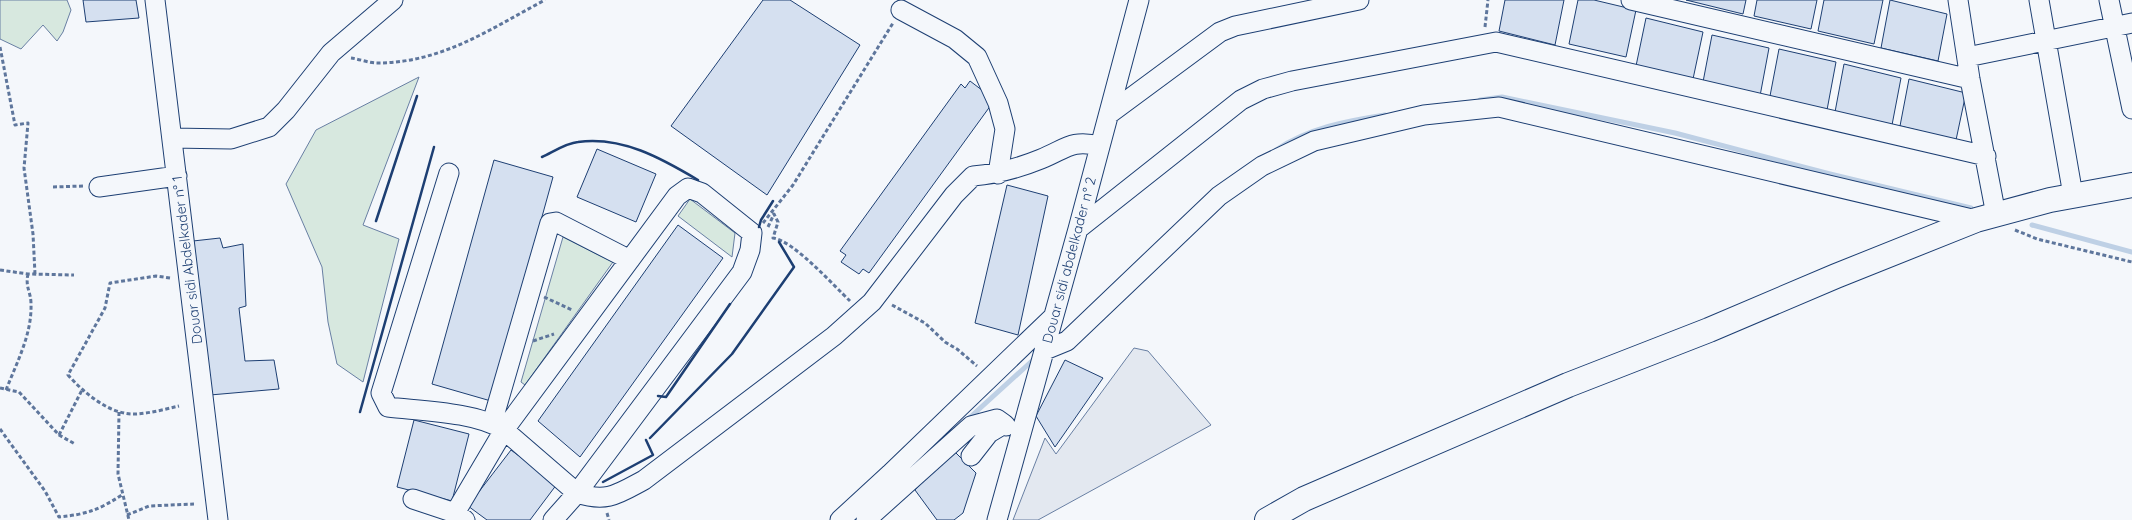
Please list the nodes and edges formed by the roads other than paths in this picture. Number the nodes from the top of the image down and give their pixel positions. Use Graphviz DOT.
graph roads {
  1 [pos="155,0"];
  2 [pos="393,0"];
  3 [pos="1139,0"];
  4 [pos="1359,0"];
  5 [pos="1631,0"];
  6 [pos="2039,0"];
  7 [pos="2108,0"];
  8 [pos="1956,1"];
  9 [pos="901,10"];
  10 [pos="2132,23"];
  11 [pos="2113,26"];
  12 [pos="2046,40"];
  13 [pos="1967,57"];
  14 [pos="1970,79"];
  15 [pos="2132,109"];
  16 [pos="1109,114"];
  17 [pos="172,138"];
  18 [pos="1100,146"];
  19 [pos="1986,156"];
  20 [pos="449,172"];
  21 [pos="998,174"];
  22 [pos="177,176"];
  23 [pos="2132,184"];
  24 [pos="99,187"];
  25 [pos="2073,195"];
  26 [pos="1986,218"];
  27 [pos="1078,229"];
  28 [pos="630,260"];
  29 [pos="1052,318"];
  30 [pos="1045,350"];
  31 [pos="1004,424"];
  32 [pos="498,426"];
  33 [pos="1018,444"];
  34 [pos="971,456"];
  35 [pos="586,496"];
  36 [pos="413,499"];
  37 [pos="460,517"];
  38 [pos="218,520"];
  39 [pos="553,520"];
  40 [pos="840,520"];
  41 [pos="866,520"];
  42 [pos="997,520"];
  43 [pos="1267,520"];
  1 -- 17 [label="street, Douar sidi Abdelkader n° 1"];
  2 -- 17 [label="street"];
  3 -- 16 [label="street, Douar sidi abdelkader n° 2"];
  4 -- 16 [label="street"];
  5 -- 14 [label="street"];
  6 -- 12 [label="street"];
  7 -- 11 [label="street"];
  8 -- 13 [label="street"];
  9 -- 21 [label="street"];
  10 -- 11 [label="street"];
  11 -- 12 [label="street"];
  11 -- 15 [label="street"];
  12 -- 13 [label="street"];
  12 -- 25 [label="street"];
  13 -- 14 [label="street"];
  14 -- 19 [label="street"];
  16 -- 18 [label="street, Douar sidi abdelkader n° 2"];
  17 -- 22 [label="street, Douar sidi Abdelkader n° 1"];
  18 -- 21 [label="street"];
  18 -- 27 [label="street, Douar sidi abdelkader n° 2"];
  19 -- 26 [label="street"];
  19 -- 27 [label="street"];
  20 -- 32 [label="street"];
  21 -- 35 [label="street"];
  22 -- 24 [label="street"];
  22 -- 38 [label="street, Douar sidi Abdelkader n° 1"];
  23 -- 25 [label="main road"];
  25 -- 26 [label="main road"];
  26 -- 30 [label="street"];
  26 -- 43 [label="main road"];
  27 -- 29 [label="street, Douar sidi abdelkader n° 2"];
  28 -- 32 [label="street"];
  28 -- 32 [label="street"];
  28 -- 35 [label="street"];
  29 -- 30 [label="street, Douar sidi abdelkader n° 2"];
  29 -- 40 [label="street"];
  30 -- 33 [label="street, Douar sidi abdelkader n° 2"];
  31 -- 33 [label="street"];
  31 -- 34 [label="street"];
  31 -- 41 [label="street"];
  32 -- 35 [label="street"];
  32 -- 37 [label="street"];
  33 -- 42 [label="street, Douar sidi abdelkader n° 2"];
  35 -- 39 [label="street"];
  36 -- 37 [label="street"];
}
